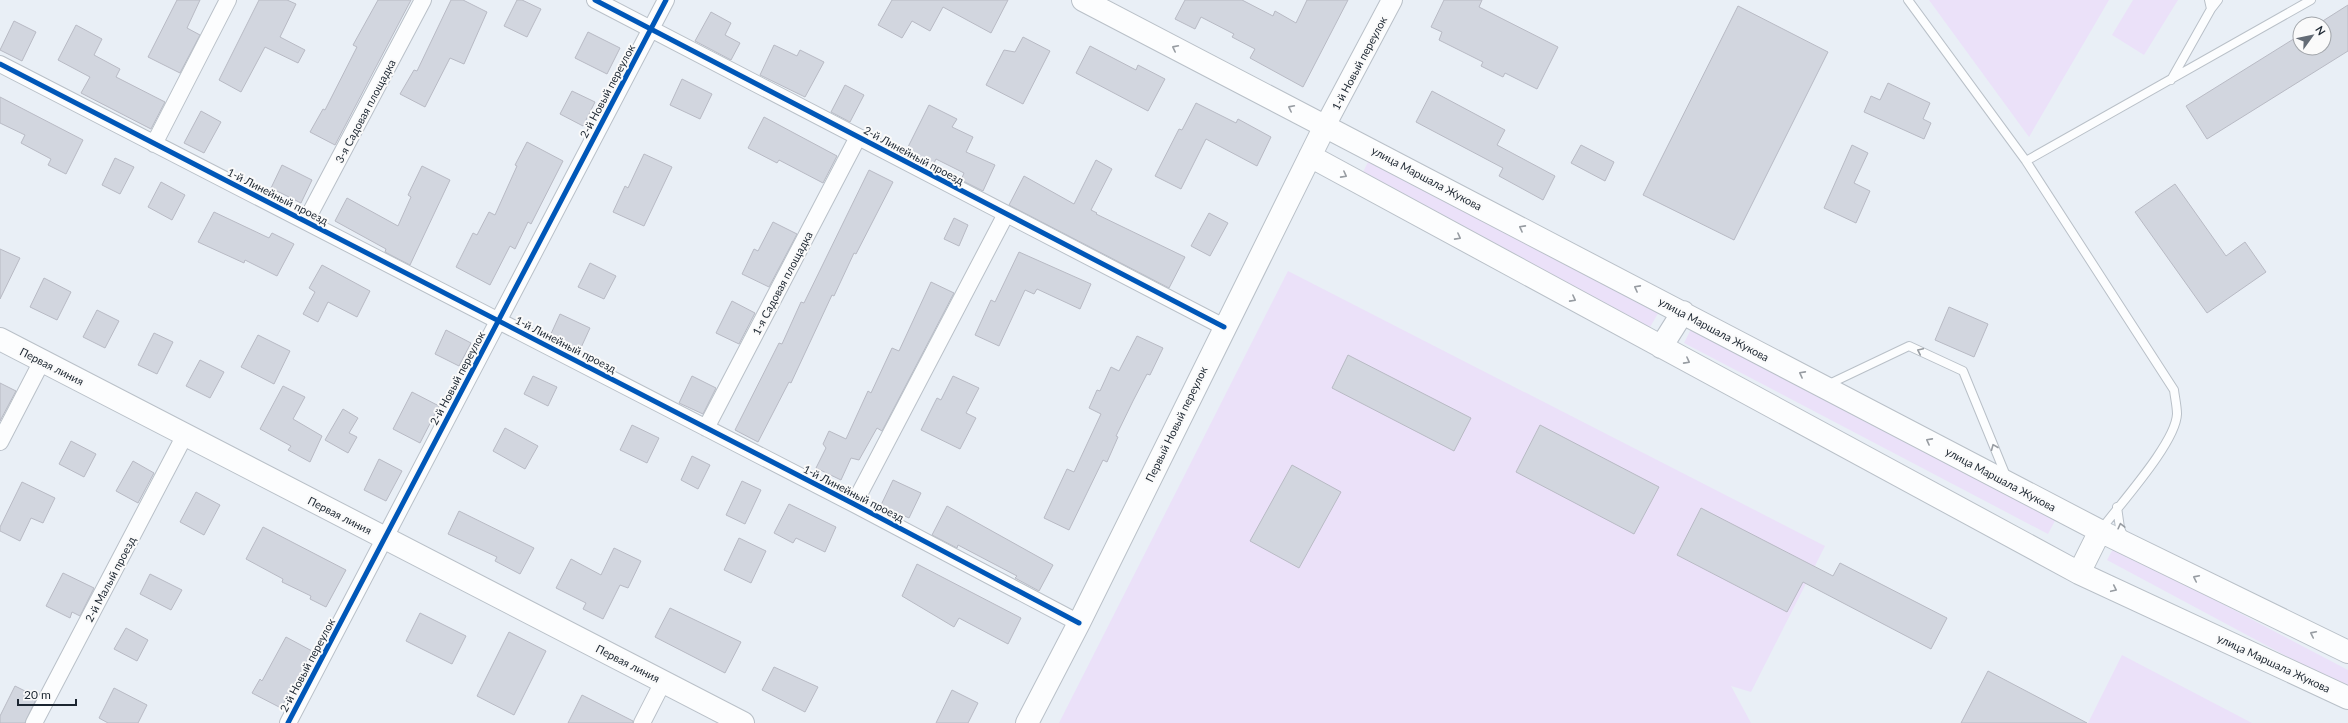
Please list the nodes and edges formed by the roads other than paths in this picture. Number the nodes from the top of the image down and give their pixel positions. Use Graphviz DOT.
graph roads {
  1 [pos="228,0"];
  2 [pos="423,0"];
  3 [pos="595,0"];
  4 [pos="666,0"];
  5 [pos="1083,0"];
  6 [pos="1392,0"];
  7 [pos="1908,0"];
  8 [pos="2209,0"];
  9 [pos="2218,0"];
  10 [pos="2311,0"];
  11 [pos="2211,9"];
  12 [pos="651,29"];
  13 [pos="0,64"];
  14 [pos="2170,81"];
  15 [pos="1325,126"];
  16 [pos="858,138"];
  17 [pos="154,144"];
  18 [pos="1310,156"];
  19 [pos="2026,161"];
  20 [pos="1006,214"];
  21 [pos="306,221"];
  22 [pos="1683,312"];
  23 [pos="499,321"];
  24 [pos="1224,327"];
  25 [pos="0,339"];
  26 [pos="1661,347"];
  27 [pos="42,361"];
  28 [pos="1824,386"];
  29 [pos="706,428"];
  30 [pos="185,435"];
  31 [pos="0,442"];
  32 [pos="2009,483"];
  33 [pos="854,504"];
  34 [pos="2117,508"];
  35 [pos="2100,531"];
  36 [pos="385,538"];
  37 [pos="2127,544"];
  38 [pos="2078,573"];
  39 [pos="1079,623"];
  40 [pos="2346,648"];
  41 [pos="663,682"];
  42 [pos="2348,698"];
  43 [pos="34,723"];
  44 [pos="288,723"];
  45 [pos="642,723"];
  46 [pos="743,723"];
  47 [pos="1027,723"];
  1 -- 17 [label="street"];
  2 -- 21 [label="street, 3-я Садовая площадка"];
  3 -- 12 [label="street, 2-й Линейный проезд"];
  4 -- 12 [label="street, 2-й Новый переулок"];
  15 -- 5 [label="main road, улица Маршала Жукова, one-way"];
  6 -- 15 [label="street, 1-й Новый переулок"];
  7 -- 19 [label="lane"];
  8 -- 11 [label="lane"];
  9 -- 11 [label="lane"];
  10 -- 14 [label="lane"];
  11 -- 14 [label="lane"];
  12 -- 16 [label="street, 2-й Линейный проезд"];
  12 -- 23 [label="street, 2-й Новый переулок"];
  13 -- 17 [label="street, 1-й Линейный проезд"];
  14 -- 19 [label="lane"];
  15 -- 18 [label="main road, Первый Новый переулок"];
  22 -- 15 [label="main road, улица Маршала Жукова, one-way"];
  16 -- 20 [label="street, 2-й Линейный проезд"];
  16 -- 29 [label="street, 1-я Садовая площадка"];
  17 -- 21 [label="street, 1-й Линейный проезд"];
  18 -- 24 [label="main road, Первый Новый переулок"];
  18 -- 26 [label="main road, улица Маршала Жукова, one-way"];
  19 -- 34 [label="lane"];
  20 -- 24 [label="street, 2-й Линейный проезд"];
  20 -- 33 [label="street"];
  21 -- 23 [label="street, 1-й Линейный проезд"];
  22 -- 26 [label="main road"];
  28 -- 22 [label="main road, улица Маршала Жукова, one-way"];
  23 -- 29 [label="street, 1-й Линейный проезд"];
  23 -- 36 [label="street, 2-й Новый переулок"];
  24 -- 39 [label="main road, Первый Новый переулок"];
  25 -- 27 [label="main road, Первая линия"];
  26 -- 38 [label="main road, улица Маршала Жукова, one-way"];
  27 -- 30 [label="main road, Первая линия"];
  27 -- 31 [label="street"];
  32 -- 28 [label="main road, улица Маршала Жукова, one-way"];
  32 -- 28 [label="lane, one-way"];
  29 -- 33 [label="street, 1-й Линейный проезд"];
  30 -- 36 [label="main road, Первая линия"];
  30 -- 43 [label="street, 2-й Малый проезд"];
  32 -- 35 [label="main road, улица Маршала Жукова"];
  33 -- 39 [label="street, 1-й Линейный проезд"];
  34 -- 35 [label="lane"];
  37 -- 34 [label="lane, one-way"];
  35 -- 37 [label="main road, улица Маршала Жукова"];
  35 -- 38 [label="main road"];
  36 -- 41 [label="main road, Первая линия"];
  36 -- 44 [label="street, 2-й Новый переулок"];
  40 -- 37 [label="main road, улица Маршала Жукова, one-way"];
  38 -- 42 [label="main road, улица Маршала Жукова, one-way"];
  39 -- 47 [label="main road, Первый Новый переулок"];
  41 -- 45 [label="street"];
  41 -- 46 [label="main road, Первая линия"];
}
